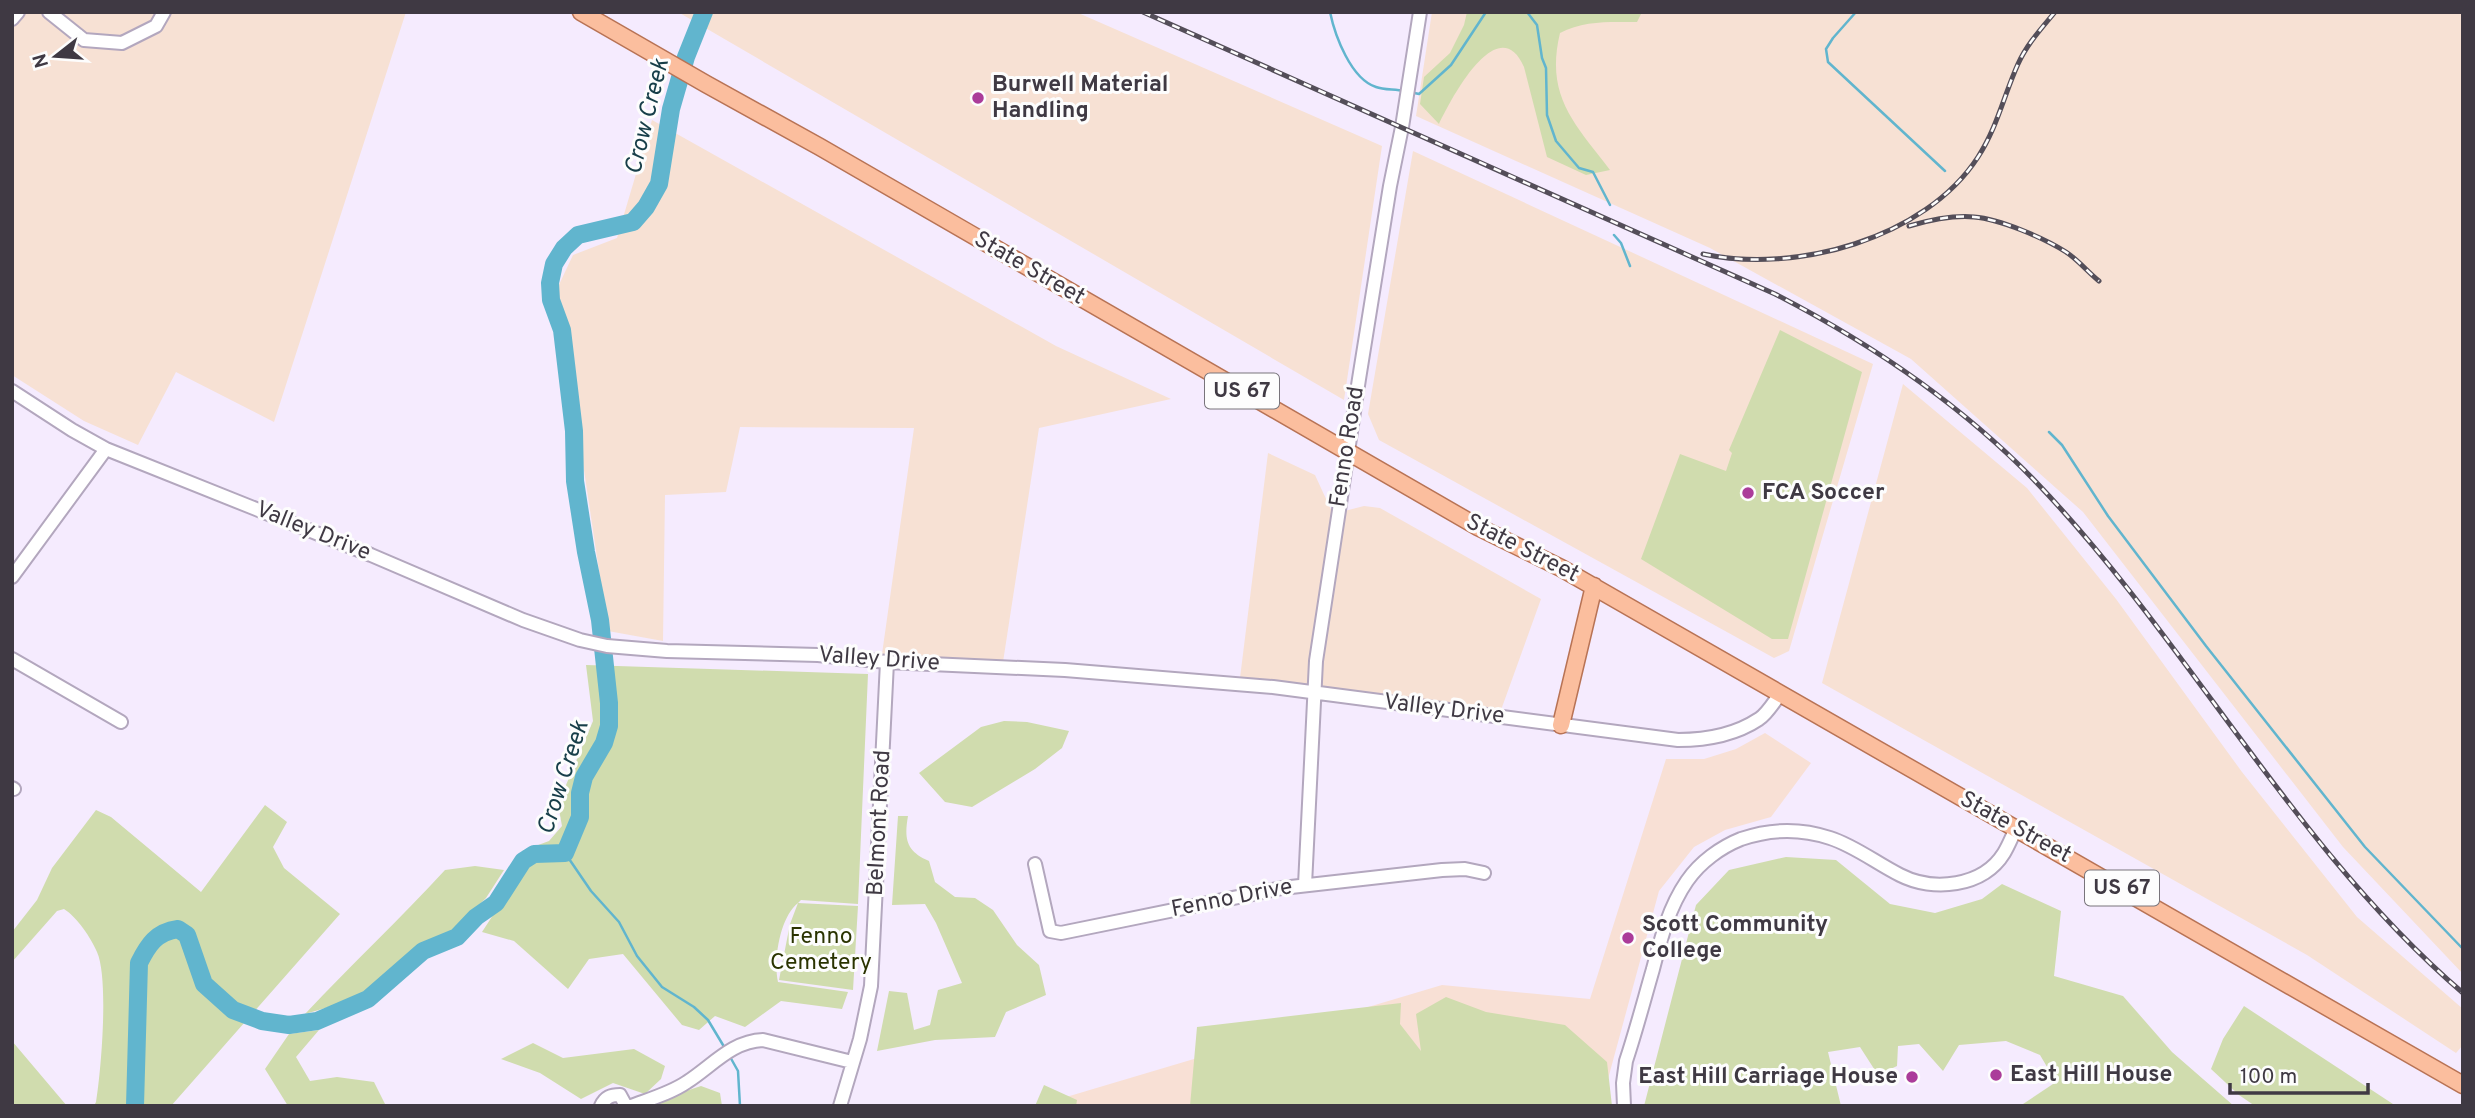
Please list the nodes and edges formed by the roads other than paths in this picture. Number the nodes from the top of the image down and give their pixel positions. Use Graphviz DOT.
graph roads {
  1 [pos="18,12"];
  2 [pos="49,12"];
  3 [pos="164,12"];
  4 [pos="581,12"];
  5 [pos="1420,12"];
  6 [pos="12,19"];
  7 [pos="12,391"];
  8 [pos="106,449"];
  9 [pos="1348,452"];
  10 [pos="12,577"];
  11 [pos="1594,586"];
  12 [pos="12,659"];
  13 [pos="887,662"];
  14 [pos="1313,694"];
  15 [pos="1780,694"];
  16 [pos="121,722"];
  17 [pos="1561,725"];
  18 [pos="2016,828"];
  19 [pos="1035,864"];
  20 [pos="1484,873"];
  21 [pos="1305,885"];
  22 [pos="852,1062"];
  23 [pos="2463,1085"];
  24 [pos="601,1106"];
  25 [pos="629,1106"];
  26 [pos="840,1106"];
  27 [pos="1624,1106"];
  1 -- 6 [label="street"];
  2 -- 3 [label="street"];
  4 -- 9 [label="main road, State Street / US 67"];
  5 -- 9 [label="street, Fenno Road"];
  7 -- 8 [label="street, Valley Drive"];
  8 -- 10 [label="street"];
  8 -- 13 [label="street, Valley Drive"];
  9 -- 11 [label="main road, State Street / US 67"];
  9 -- 14 [label="street, Fenno Road"];
  11 -- 15 [label="main road, State Street / US 67"];
  11 -- 17 [label="main road"];
  12 -- 16 [label="street"];
  13 -- 14 [label="street, Valley Drive"];
  13 -- 22 [label="street, Belmont Road"];
  14 -- 17 [label="street, Valley Drive"];
  14 -- 21 [label="street, Fenno Road"];
  15 -- 17 [label="street, Valley Drive"];
  15 -- 18 [label="main road, State Street / US 67"];
  18 -- 23 [label="main road, State Street / US 67"];
  18 -- 27 [label="street"];
  19 -- 21 [label="street, Fenno Drive"];
  20 -- 21 [label="street, Fenno Drive"];
  22 -- 25 [label="street"];
  22 -- 26 [label="street, Belmont Road"];
  24 -- 25 [label="street"];
}
